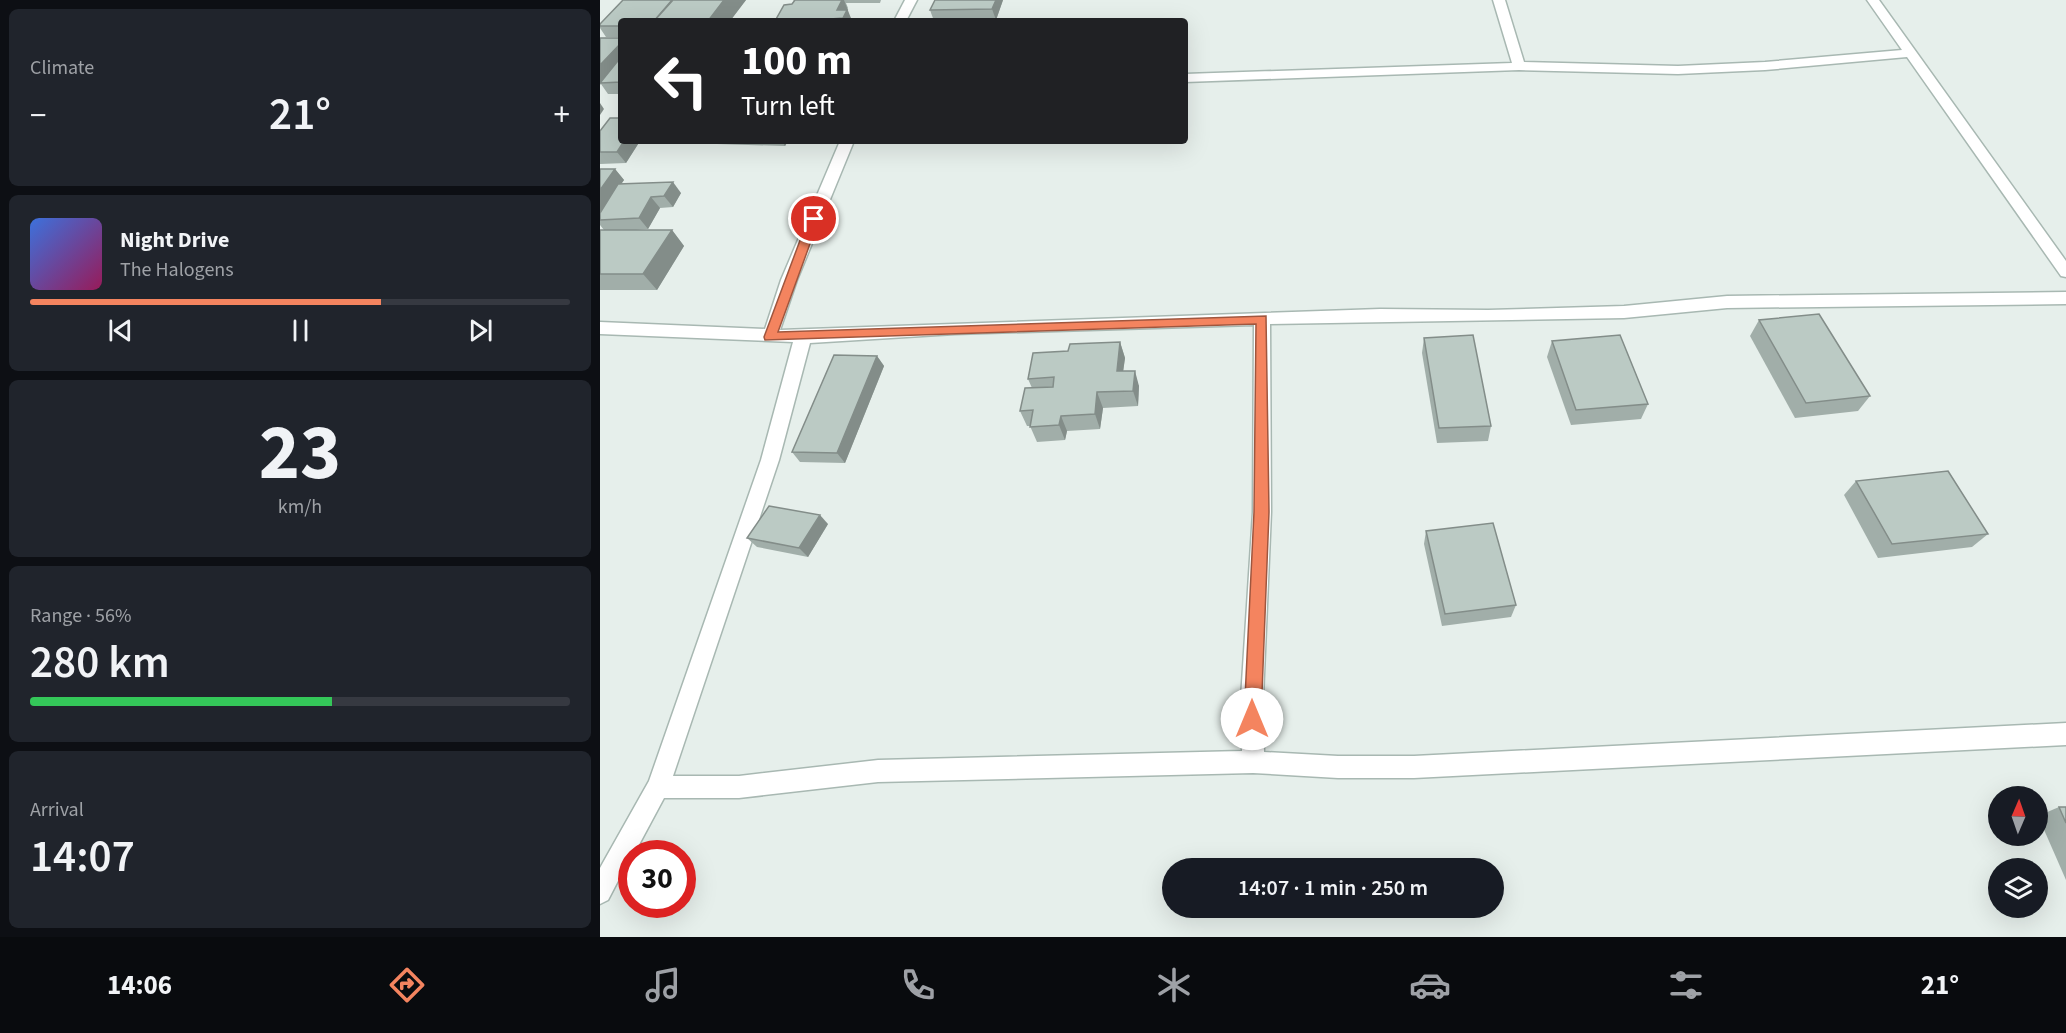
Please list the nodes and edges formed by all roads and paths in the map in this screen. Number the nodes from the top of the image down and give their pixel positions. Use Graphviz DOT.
graph roads {
  1 [pos="911,0"];
  2 [pos="1499,0"];
  3 [pos="1873,0"];
  4 [pos="902,18"];
  5 [pos="1911,53"];
  6 [pos="1519,66"];
  7 [pos="1188,78"];
  8 [pos="846,144"];
  9 [pos="2066,272"];
  10 [pos="2066,298"];
  11 [pos="1262,320"];
  12 [pos="600,328"];
  13 [pos="770,337"];
  14 [pos="803,338"];
  15 [pos="2066,734"];
  16 [pos="1253,762"];
  17 [pos="658,787"];
  18 [pos="600,892"];
  1 -- 4 [label="street"];
  2 -- 6 [label="street"];
  3 -- 5 [label="street"];
  5 -- 6 [label="street"];
  5 -- 9 [label="street"];
  6 -- 7 [label="street"];
  8 -- 13 [label="street"];
  10 -- 11 [label="street"];
  11 -- 14 [label="street"];
  11 -- 16 [label="street"];
  12 -- 13 [label="street"];
  13 -- 14 [label="street"];
  14 -- 17 [label="street"];
  15 -- 16 [label="street"];
  16 -- 17 [label="street"];
  17 -- 18 [label="street"];
}
